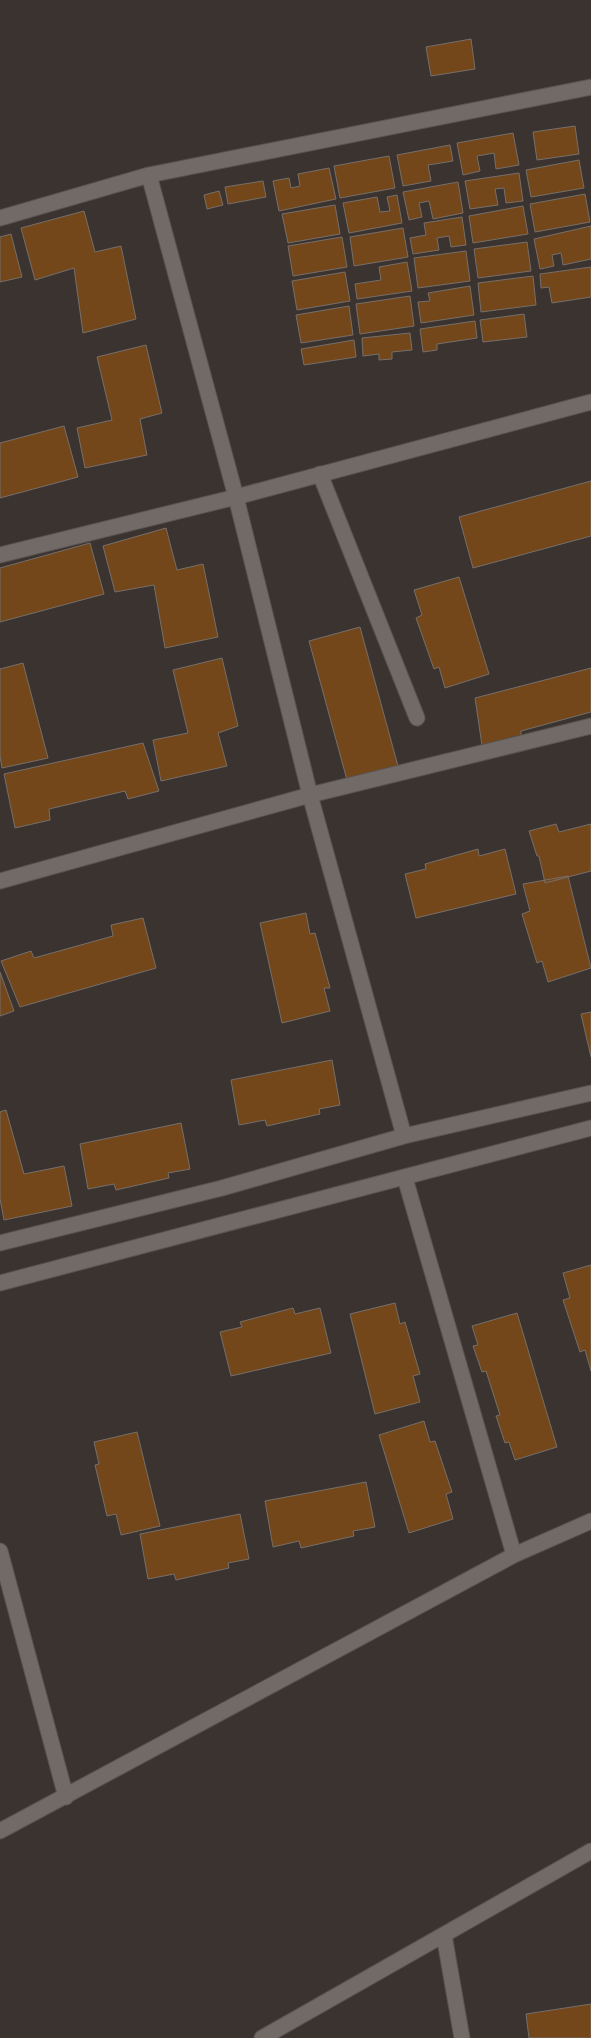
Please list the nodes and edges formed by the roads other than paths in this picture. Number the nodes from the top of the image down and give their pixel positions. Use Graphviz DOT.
graph roads {
  1 [pos="591,87"];
  2 [pos="149,175"];
  3 [pos="0,218"];
  4 [pos="591,402"];
  5 [pos="320,474"];
  6 [pos="236,497"];
  7 [pos="0,555"];
  8 [pos="417,718"];
  9 [pos="591,726"];
  10 [pos="310,795"];
  11 [pos="0,881"];
  12 [pos="591,1093"];
  13 [pos="591,1128"];
  14 [pos="404,1136"];
  15 [pos="405,1178"];
  16 [pos="0,1243"];
  17 [pos="0,1283"];
  18 [pos="591,1521"];
  19 [pos="0,1550"];
  20 [pos="514,1555"];
  21 [pos="66,1797"];
  22 [pos="0,1831"];
  23 [pos="591,1851"];
  24 [pos="444,1935"];
  25 [pos="262,2038"];
  26 [pos="462,2038"];
  1 -- 2 [label="street"];
  2 -- 3 [label="street"];
  2 -- 6 [label="street"];
  4 -- 5 [label="street"];
  5 -- 6 [label="street"];
  5 -- 8 [label="street"];
  6 -- 7 [label="street"];
  6 -- 10 [label="street"];
  9 -- 10 [label="street"];
  10 -- 11 [label="street"];
  10 -- 14 [label="street"];
  12 -- 14 [label="street"];
  13 -- 15 [label="street"];
  14 -- 16 [label="street"];
  15 -- 17 [label="street"];
  15 -- 20 [label="street"];
  18 -- 20 [label="street"];
  19 -- 21 [label="street"];
  20 -- 21 [label="street"];
  21 -- 22 [label="street"];
  23 -- 24 [label="street"];
  24 -- 25 [label="street"];
  24 -- 26 [label="street"];
}
